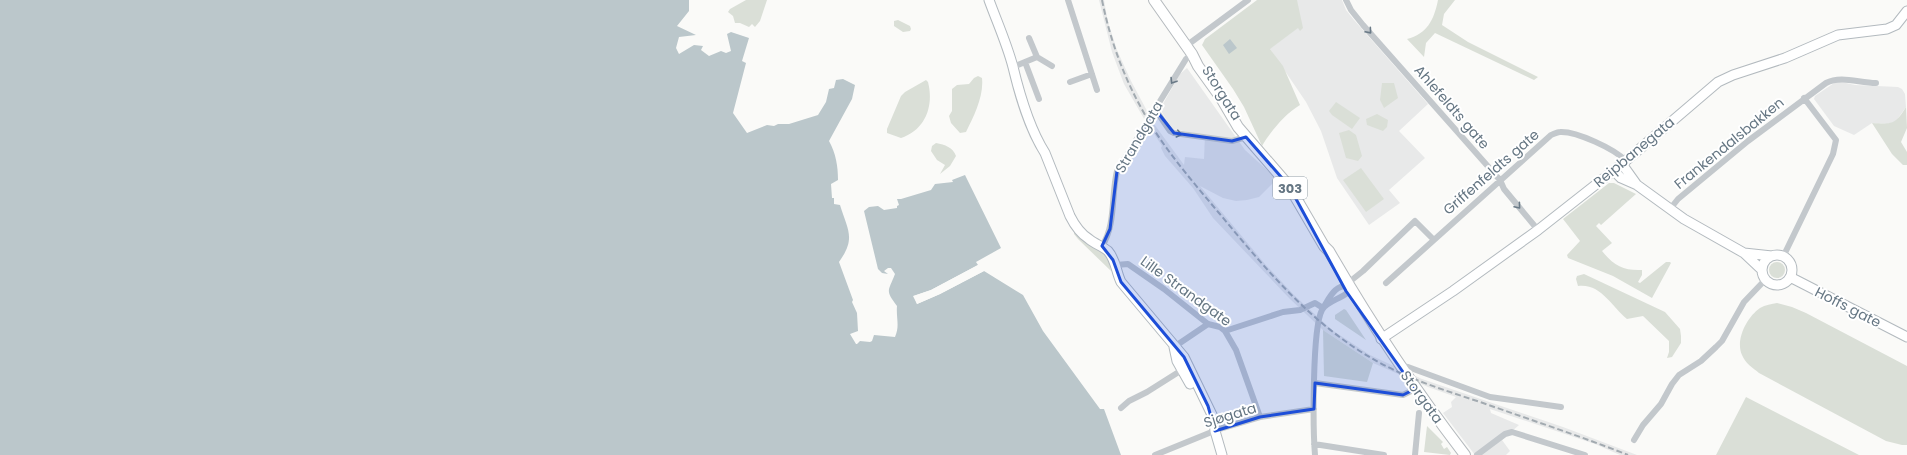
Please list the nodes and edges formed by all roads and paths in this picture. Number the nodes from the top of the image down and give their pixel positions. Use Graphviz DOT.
graph roads {
  1 [pos="989,0"];
  2 [pos="1068,0"];
  3 [pos="1154,0"];
  4 [pos="1248,0"];
  5 [pos="1346,0"];
  6 [pos="1907,11"];
  7 [pos="1029,38"];
  8 [pos="1189,50"];
  9 [pos="1037,57"];
  10 [pos="1024,62"];
  11 [pos="1052,66"];
  12 [pos="1013,67"];
  13 [pos="1092,74"];
  14 [pos="1070,82"];
  15 [pos="1876,83"];
  16 [pos="1097,90"];
  17 [pos="1804,98"];
  18 [pos="1039,99"];
  19 [pos="1155,110"];
  20 [pos="1246,137"];
  21 [pos="1624,162"];
  22 [pos="1614,170"];
  23 [pos="1500,180"];
  24 [pos="1637,185"];
  25 [pos="1670,209"];
  26 [pos="1538,230"];
  27 [pos="1433,239"];
  28 [pos="1102,246"];
  29 [pos="1744,253"];
  30 [pos="1772,256"];
  31 [pos="1783,257"];
  32 [pos="1116,265"];
  33 [pos="1762,270"];
  34 [pos="1790,277"];
  35 [pos="1766,280"];
  36 [pos="1386,282"];
  37 [pos="1347,287"];
  38 [pos="1323,308"];
  39 [pos="1208,324"];
  40 [pos="1225,331"];
  41 [pos="1907,337"];
  42 [pos="1381,339"];
  43 [pos="1174,347"];
  44 [pos="1400,366"];
  45 [pos="1185,368"];
  46 [pos="1315,383"];
  47 [pos="1415,389"];
  48 [pos="1121,408"];
  49 [pos="1561,408"];
  50 [pos="1314,409"];
  51 [pos="1419,413"];
  52 [pos="1260,418"];
  53 [pos="1215,431"];
  54 [pos="1634,440"];
  55 [pos="1314,444"];
  56 [pos="1155,455"];
  57 [pos="1222,455"];
  58 [pos="1314,455"];
  59 [pos="1384,455"];
  60 [pos="1415,455"];
  61 [pos="1465,455"];
  62 [pos="1477,455"];
  63 [pos="1585,455"];
  1 -- 12 [label="main road"];
  2 -- 13 [label="street"];
  3 -- 8 [label="main road, Storgata / 303"];
  4 -- 8 [label="street, Strandgata"];
  5 -- 23 [label="street, Ahlefeldts gate, one-way"];
  6 -- 21 [label="main road, Reipbanegata"];
  7 -- 9 [label="street"];
  8 -- 19 [label="street, Strandgata, one-way"];
  8 -- 20 [label="main road, Storgata / 303"];
  9 -- 10 [label="street"];
  9 -- 11 [label="street"];
  10 -- 12 [label="street"];
  10 -- 18 [label="street"];
  12 -- 28 [label="main road"];
  13 -- 14 [label="street"];
  13 -- 16 [label="street"];
  15 -- 17 [label="street, Frankendalsbakken"];
  17 -- 25 [label="street, Frankendalsbakken"];
  17 -- 31 [label="street, Frankendalsbakken"];
  19 -- 20 [label="street, one-way"];
  19 -- 28 [label="street, Strandgata"];
  20 -- 37 [label="main road, Storgata / 303"];
  21 -- 22 [label="main road, Reipbanegata"];
  21 -- 23 [label="street, Griffenfeldts gate"];
  21 -- 24 [label="main road"];
  22 -- 24 [label="main road"];
  22 -- 26 [label="main road, Reipbanegata"];
  23 -- 26 [label="street, Ahlefeldts gate, one-way"];
  23 -- 27 [label="street, Griffenfeldts gate"];
  24 -- 25 [label="main road"];
  25 -- 29 [label="main road"];
  26 -- 42 [label="main road, Reipbanegata"];
  27 -- 36 [label="street, Griffenfeldts gate"];
  27 -- 37 [label="street"];
  28 -- 32 [label="main road"];
  29 -- 30 [label="main road"];
  29 -- 33 [label="main road"];
  30 -- 31 [label="main road"];
  30 -- 33 [label="main road"];
  31 -- 34 [label="main road"];
  32 -- 39 [label="street, Lille Strandgate"];
  32 -- 43 [label="main road"];
  33 -- 35 [label="main road"];
  34 -- 35 [label="main road"];
  34 -- 41 [label="main road, Hoffs gate"];
  35 -- 54 [label="street"];
  37 -- 38 [label="street"];
  37 -- 38 [label="street"];
  37 -- 42 [label="main road, Storgata / 303"];
  38 -- 40 [label="street"];
  38 -- 46 [label="street"];
  39 -- 40 [label="street, Lille Strandgate"];
  39 -- 43 [label="street"];
  40 -- 52 [label="street, Lille Strandgate"];
  42 -- 44 [label="main road, Storgata / 303"];
  43 -- 45 [label="main road"];
  44 -- 47 [label="main road, Storgata / 303"];
  44 -- 49 [label="street"];
  45 -- 48 [label="street"];
  45 -- 53 [label="main road"];
  46 -- 47 [label="street"];
  46 -- 50 [label="street"];
  47 -- 61 [label="main road, Storgata / 303"];
  50 -- 52 [label="street, Sjøgata"];
  50 -- 55 [label="street"];
  51 -- 60 [label="street"];
  52 -- 53 [label="street, Sjøgata"];
  53 -- 56 [label="street, Sjøgata"];
  53 -- 57 [label="main road"];
  55 -- 58 [label="street"];
  55 -- 59 [label="street"];
  62 -- 63 [label="street"];
}
